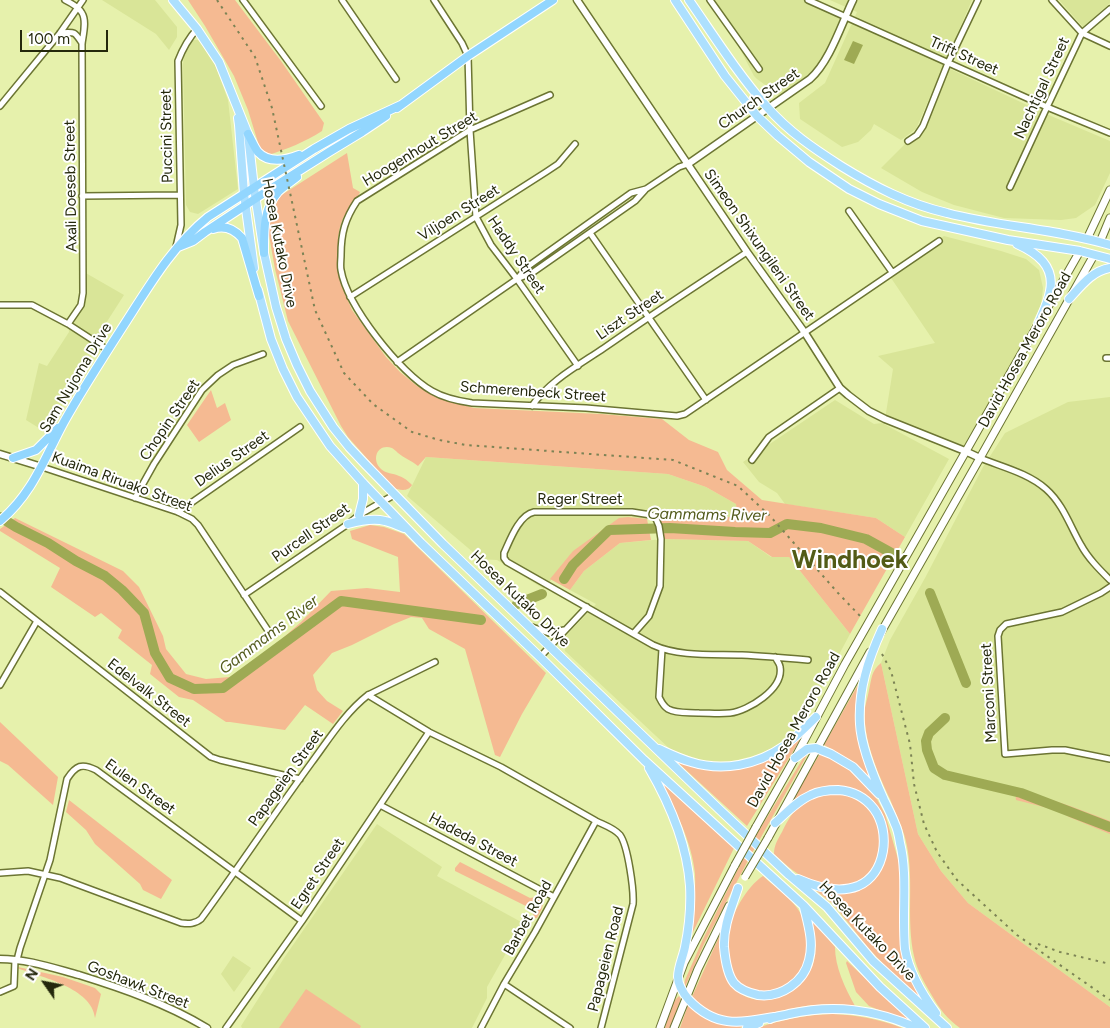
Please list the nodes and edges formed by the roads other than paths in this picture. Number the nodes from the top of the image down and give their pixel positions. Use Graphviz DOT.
graph roads {
  1 [pos="65,0"];
  2 [pos="83,0"];
  3 [pos="173,0"];
  4 [pos="180,0"];
  5 [pos="244,0"];
  6 [pos="342,0"];
  7 [pos="434,0"];
  8 [pos="577,0"];
  9 [pos="675,0"];
  10 [pos="689,0"];
  11 [pos="710,0"];
  12 [pos="808,0"];
  13 [pos="852,0"];
  14 [pos="978,0"];
  15 [pos="1052,0"];
  16 [pos="550,1"];
  17 [pos="77,8"];
  18 [pos="1110,8"];
  19 [pos="845,16"];
  20 [pos="189,19"];
  21 [pos="197,29"];
  22 [pos="60,32"];
  23 [pos="1082,33"];
  24 [pos="82,44"];
  25 [pos="1110,46"];
  26 [pos="468,56"];
  27 [pos="948,63"];
  28 [pos="759,69"];
  29 [pos="396,78"];
  30 [pos="232,94"];
  31 [pos="550,95"];
  32 [pos="401,105"];
  33 [pos="0,106"];
  34 [pos="321,106"];
  35 [pos="1047,107"];
  36 [pos="768,108"];
  37 [pos="757,116"];
  38 [pos="470,130"];
  39 [pos="1110,133"];
  40 [pos="248,134"];
  41 [pos="908,141"];
  42 [pos="576,144"];
  43 [pos="314,150"];
  44 [pos="317,159"];
  45 [pos="688,164"];
  46 [pos="1010,187"];
  47 [pos="254,188"];
  48 [pos="646,189"];
  49 [pos="1110,190"];
  50 [pos="244,194"];
  51 [pos="82,196"];
  52 [pos="180,196"];
  53 [pos="256,198"];
  54 [pos="357,202"];
  55 [pos="246,205"];
  56 [pos="849,211"];
  57 [pos="476,217"];
  58 [pos="1110,218"];
  59 [pos="205,232"];
  60 [pos="590,233"];
  61 [pos="1086,239"];
  62 [pos="1008,240"];
  63 [pos="939,241"];
  64 [pos="1100,242"];
  65 [pos="1110,245"];
  66 [pos="176,248"];
  67 [pos="1080,251"];
  68 [pos="747,252"];
  69 [pos="264,253"];
  70 [pos="1094,255"];
  71 [pos="1110,260"];
  72 [pos="1110,268"];
  73 [pos="892,272"];
  74 [pos="517,279"];
  75 [pos="259,296"];
  76 [pos="350,297"];
  77 [pos="1069,300"];
  78 [pos="0,305"];
  79 [pos="649,317"];
  80 [pos="68,324"];
  81 [pos="1038,324"];
  82 [pos="805,333"];
  83 [pos="108,350"];
  84 [pos="263,354"];
  85 [pos="397,362"];
  86 [pos="578,366"];
  87 [pos="840,388"];
  88 [pos="706,400"];
  89 [pos="532,406"];
  90 [pos="65,420"];
  91 [pos="300,427"];
  92 [pos="966,451"];
  93 [pos="0,454"];
  94 [pos="13,458"];
  95 [pos="980,458"];
  96 [pos="752,460"];
  97 [pos="42,467"];
  98 [pos="363,483"];
  99 [pos="394,495"];
  100 [pos="135,498"];
  101 [pos="381,501"];
  102 [pos="178,512"];
  103 [pos="359,515"];
  104 [pos="0,521"];
  105 [pos="348,524"];
  106 [pos="409,530"];
  107 [pos="1110,580"];
  108 [pos="1110,587"];
  109 [pos="0,592"];
  110 [pos="244,595"];
  111 [pos="587,607"];
  112 [pos="37,621"];
  113 [pos="526,624"];
  114 [pos="567,629"];
  115 [pos="882,629"];
  116 [pos="269,632"];
  117 [pos="634,633"];
  118 [pos="550,647"];
  119 [pos="662,649"];
  120 [pos="775,656"];
  121 [pos="540,657"];
  122 [pos="808,660"];
  123 [pos="435,662"];
  124 [pos="0,685"];
  125 [pos="368,695"];
  126 [pos="816,717"];
  127 [pos="429,732"];
  128 [pos="655,747"];
  129 [pos="816,748"];
  130 [pos="795,758"];
  131 [pos="1110,759"];
  132 [pos="644,760"];
  133 [pos="300,779"];
  134 [pos="883,797"];
  135 [pos="380,805"];
  136 [pos="596,821"];
  137 [pos="775,823"];
  138 [pos="235,872"];
  139 [pos="0,873"];
  140 [pos="46,874"];
  141 [pos="790,875"];
  142 [pos="738,888"];
  143 [pos="554,898"];
  144 [pos="804,906"];
  145 [pos="302,921"];
  146 [pos="0,959"];
  147 [pos="16,960"];
  148 [pos="678,978"];
  149 [pos="504,984"];
  150 [pos="0,992"];
  151 [pos="686,997"];
  152 [pos="774,1017"];
  153 [pos="946,1027"];
  154 [pos="207,1028"];
  155 [pos="226,1028"];
  156 [pos="480,1028"];
  157 [pos="570,1028"];
  158 [pos="601,1028"];
  159 [pos="660,1028"];
  160 [pos="674,1028"];
  161 [pos="747,1028"];
  162 [pos="916,1028"];
  163 [pos="925,1028"];
  1 -- 17 [label="street"];
  2 -- 17 [label="street"];
  3 -- 20 [label="main road, Hosea Kutako Drive"];
  4 -- 20 [label="main road, Hosea Kutako Drive"];
  5 -- 34 [label="street"];
  6 -- 29 [label="street"];
  7 -- 26 [label="street"];
  8 -- 45 [label="street, Simeon Shixungileni Street"];
  9 -- 37 [label="main road"];
  10 -- 36 [label="main road"];
  11 -- 28 [label="street"];
  12 -- 19 [label="street, Trift Street"];
  13 -- 19 [label="street, Church Street"];
  14 -- 27 [label="street"];
  15 -- 23 [label="street"];
  16 -- 26 [label="highway, Sam Nujoma Drive"];
  17 -- 22 [label="street"];
  17 -- 24 [label="street, Axali Doeseb Street"];
  18 -- 23 [label="street, Nachtigal Street"];
  19 -- 27 [label="street, Trift Street"];
  19 -- 36 [label="street, Church Street"];
  20 -- 21 [label="main road, Hosea Kutako Drive"];
  21 -- 30 [label="main road, Hosea Kutako Drive"];
  21 -- 52 [label="street, Puccini Street"];
  22 -- 24 [label="street"];
  22 -- 33 [label="street"];
  23 -- 25 [label="street"];
  23 -- 35 [label="street, Nachtigal Street"];
  24 -- 51 [label="street, Axali Doeseb Street"];
  26 -- 32 [label="highway, Sam Nujoma Drive"];
  26 -- 38 [label="street, Haddy Street"];
  27 -- 35 [label="street, Trift Street"];
  27 -- 41 [label="street"];
  30 -- 40 [label="main road, Hosea Kutako Drive"];
  30 -- 50 [label="main road, Hosea Kutako Drive"];
  31 -- 38 [label="street, Hoogenhout Street"];
  32 -- 43 [label="highway, Sam Nujoma Drive"];
  32 -- 44 [label="highway, Sam Nujoma Drive"];
  35 -- 39 [label="street, Trift Street"];
  35 -- 46 [label="street, Nachtigal Street"];
  36 -- 37 [label="street, Church Street"];
  36 -- 61 [label="main road"];
  37 -- 45 [label="street, Church Street"];
  37 -- 62 [label="main road"];
  38 -- 54 [label="street, Hoogenhout Street"];
  38 -- 57 [label="street, Haddy Street"];
  40 -- 43 [label="highway"];
  40 -- 47 [label="main road, Hosea Kutako Drive"];
  42 -- 57 [label="street, Viljoen Street"];
  43 -- 47 [label="highway, Sam Nujoma Drive"];
  44 -- 53 [label="highway, Sam Nujoma Drive"];
  44 -- 69 [label="highway"];
  45 -- 48 [label="street, Church Street"];
  45 -- 68 [label="street, Simeon Shixungileni Street"];
  47 -- 50 [label="highway, Sam Nujoma Drive"];
  47 -- 53 [label="main road, Hosea Kutako Drive"];
  48 -- 60 [label="street, Church Street"];
  48 -- 74 [label="street, Church Street"];
  49 -- 61 [label="main road"];
  50 -- 55 [label="main road, Hosea Kutako Drive"];
  50 -- 66 [label="highway, Sam Nujoma Drive"];
  51 -- 52 [label="street"];
  51 -- 80 [label="street, Axali Doeseb Street"];
  52 -- 66 [label="street, Puccini Street"];
  53 -- 55 [label="highway, Sam Nujoma Drive"];
  53 -- 69 [label="main road, Hosea Kutako Drive"];
  54 -- 76 [label="street, Schmerenbeck Street"];
  55 -- 59 [label="highway, Sam Nujoma Drive"];
  55 -- 75 [label="main road, Hosea Kutako Drive"];
  56 -- 73 [label="street"];
  57 -- 74 [label="street, Haddy Street"];
  57 -- 76 [label="street, Viljoen Street"];
  58 -- 64 [label="main road"];
  59 -- 66 [label="highway, Sam Nujoma Drive"];
  59 -- 75 [label="highway"];
  60 -- 74 [label="street, Church Street"];
  60 -- 79 [label="street"];
  61 -- 64 [label="main road"];
  61 -- 67 [label="main road"];
  62 -- 67 [label="main road"];
  62 -- 81 [label="main road"];
  63 -- 73 [label="street, Schmerenbeck Street"];
  64 -- 65 [label="main road"];
  64 -- 70 [label="main road"];
  66 -- 83 [label="highway, Sam Nujoma Drive"];
  67 -- 70 [label="main road"];
  67 -- 81 [label="main road, David Hosea Meroro Road"];
  68 -- 79 [label="street, Liszt Street"];
  68 -- 82 [label="street, Simeon Shixungileni Street"];
  69 -- 99 [label="main road, Hosea Kutako Drive"];
  70 -- 71 [label="main road"];
  70 -- 77 [label="main road, David Hosea Meroro Road"];
  72 -- 77 [label="main road"];
  73 -- 82 [label="street, Schmerenbeck Street"];
  74 -- 85 [label="street, Church Street"];
  74 -- 86 [label="street, Haddy Street"];
  75 -- 98 [label="main road, Hosea Kutako Drive"];
  76 -- 85 [label="street, Schmerenbeck Street"];
  77 -- 95 [label="main road, David Hosea Meroro Road"];
  78 -- 80 [label="street"];
  79 -- 86 [label="street, Liszt Street"];
  79 -- 88 [label="street"];
  80 -- 83 [label="street"];
  81 -- 92 [label="main road, David Hosea Meroro Road"];
  82 -- 87 [label="street, Simeon Shixungileni Street"];
  82 -- 88 [label="street, Schmerenbeck Street"];
  83 -- 90 [label="highway, Sam Nujoma Drive"];
  84 -- 100 [label="street, Chopin Street"];
  85 -- 89 [label="street, Schmerenbeck Street"];
  86 -- 89 [label="street, Liszt Street"];
  87 -- 92 [label="street, Simeon Shixungileni Street"];
  87 -- 96 [label="street"];
  88 -- 89 [label="street, Schmerenbeck Street"];
  90 -- 94 [label="highway"];
  90 -- 97 [label="highway, Sam Nujoma Drive"];
  91 -- 102 [label="street, Delius Street"];
  92 -- 95 [label="street"];
  92 -- 126 [label="main road, David Hosea Meroro Road"];
  93 -- 94 [label="street, Kuaima Riruako Street"];
  94 -- 97 [label="street, Kuaima Riruako Street"];
  95 -- 107 [label="street"];
  95 -- 115 [label="main road, David Hosea Meroro Road"];
  97 -- 100 [label="street, Kuaima Riruako Street"];
  97 -- 104 [label="highway, Sam Nujoma Drive"];
  98 -- 101 [label="main road, Hosea Kutako Drive"];
  98 -- 103 [label="main road"];
  99 -- 101 [label="street, Purcell Street"];
  99 -- 113 [label="main road, Hosea Kutako Drive"];
  100 -- 102 [label="street, Kuaima Riruako Street"];
  101 -- 103 [label="street, Purcell Street"];
  101 -- 106 [label="main road, Hosea Kutako Drive"];
  102 -- 110 [label="street, Kuaima Riruako Street"];
  103 -- 105 [label="street, Purcell Street"];
  105 -- 106 [label="main road"];
  105 -- 110 [label="street, Purcell Street"];
  106 -- 121 [label="main road, Hosea Kutako Drive"];
  108 -- 131 [label="street, Marconi Street"];
  109 -- 112 [label="street, Edelvalk Street"];
  110 -- 116 [label="street, Kuaima Riruako Street"];
  111 -- 114 [label="street"];
  111 -- 117 [label="street, Reger Street"];
  111 -- 117 [label="street, Reger Street"];
  112 -- 124 [label="street"];
  112 -- 133 [label="street, Edelvalk Street"];
  113 -- 114 [label="street"];
  113 -- 118 [label="main road, Hosea Kutako Drive"];
  114 -- 118 [label="street"];
  115 -- 129 [label="main road, David Hosea Meroro Road"];
  115 -- 134 [label="main road"];
  117 -- 119 [label="street, Reger Street"];
  118 -- 121 [label="street"];
  118 -- 128 [label="main road, Hosea Kutako Drive"];
  119 -- 120 [label="street, Reger Street"];
  119 -- 120 [label="street"];
  120 -- 122 [label="street, Reger Street"];
  121 -- 132 [label="main road, Hosea Kutako Drive"];
  123 -- 125 [label="street, Papageien Street"];
  125 -- 127 [label="street"];
  125 -- 133 [label="street, Papageien Street"];
  126 -- 128 [label="main road"];
  126 -- 130 [label="main road, David Hosea Meroro Road"];
  127 -- 135 [label="street, Egret Street"];
  127 -- 136 [label="street"];
  128 -- 141 [label="main road, Hosea Kutako Drive"];
  129 -- 130 [label="main road"];
  129 -- 134 [label="main road"];
  129 -- 137 [label="main road, David Hosea Meroro Road"];
  130 -- 148 [label="main road, David Hosea Meroro Road, bridge"];
  132 -- 144 [label="main road, Hosea Kutako Drive"];
  132 -- 148 [label="main road"];
  133 -- 138 [label="street, Papageien Street"];
  134 -- 153 [label="main road"];
  135 -- 143 [label="street, Hadeda Street"];
  135 -- 145 [label="street, Egret Street"];
  136 -- 143 [label="street, Barbet Road"];
  136 -- 158 [label="street, Papageien Road"];
  137 -- 141 [label="main road"];
  137 -- 142 [label="main road, David Hosea Meroro Road, bridge"];
  138 -- 140 [label="street, Papageien Street"];
  138 -- 140 [label="street, Eulen Street"];
  138 -- 145 [label="street, Eulen Street"];
  139 -- 140 [label="street, Papageien Street"];
  140 -- 147 [label="street, Eulen Street"];
  141 -- 153 [label="main road, Hosea Kutako Drive"];
  142 -- 144 [label="main road"];
  142 -- 151 [label="main road, David Hosea Meroro Road"];
  143 -- 149 [label="street, Barbet Road"];
  144 -- 163 [label="main road, Hosea Kutako Drive"];
  145 -- 155 [label="street, Egret Street"];
  146 -- 147 [label="street, Goshawk Street"];
  147 -- 150 [label="street, Eulen Street"];
  147 -- 154 [label="street, Goshawk Street"];
  148 -- 151 [label="main road"];
  148 -- 159 [label="main road, David Hosea Meroro Road"];
  149 -- 156 [label="street, Barbet Road"];
  149 -- 157 [label="street"];
  151 -- 152 [label="main road"];
  151 -- 160 [label="main road, David Hosea Meroro Road"];
  152 -- 161 [label="main road"];
  152 -- 162 [label="main road"];
}
